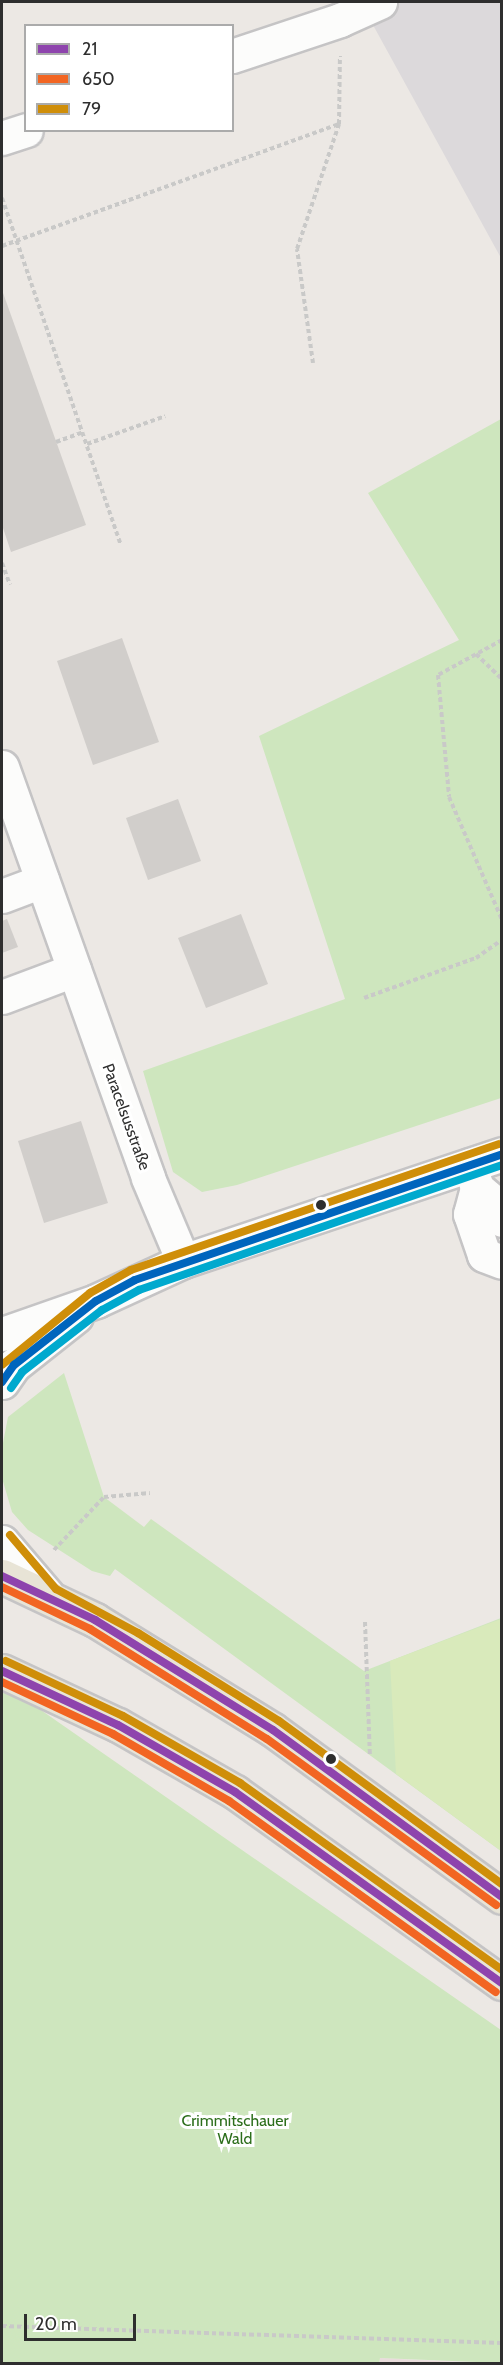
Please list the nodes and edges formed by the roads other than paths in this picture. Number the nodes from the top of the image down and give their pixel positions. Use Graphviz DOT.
graph roads {
  1 [pos="380,2"];
  2 [pos="234,55"];
  3 [pos="24,130"];
  4 [pos="2,138"];
  5 [pos="2,767"];
  6 [pos="42,881"];
  7 [pos="2,896"];
  8 [pos="74,970"];
  9 [pos="2,997"];
  10 [pos="501,1154"];
  11 [pos="473,1176"];
  12 [pos="501,1220"];
  13 [pos="183,1261"];
  14 [pos="501,1262"];
  15 [pos="96,1301"];
  16 [pos="2,1334"];
  17 [pos="2,1382"];
  18 [pos="2,1542"];
  19 [pos="27,1583"];
  20 [pos="2,1671"];
  21 [pos="501,1897"];
  22 [pos="501,1983"];
  1 -- 2 [label="street"];
  3 -- 4 [label="street"];
  5 -- 6 [label="street, Paracelsusstraße"];
  6 -- 7 [label="street"];
  6 -- 8 [label="street, Paracelsusstraße"];
  8 -- 9 [label="street"];
  8 -- 13 [label="street, Paracelsusstraße"];
  10 -- 11 [label="street"];
  11 -- 12 [label="street"];
  11 -- 13 [label="street"];
  11 -- 14 [label="street"];
  13 -- 15 [label="street"];
  15 -- 16 [label="street"];
  15 -- 17 [label="street"];
  18 -- 19 [label="street"];
  19 -- 21 [label="main road"];
  20 -- 22 [label="main road"];
}
